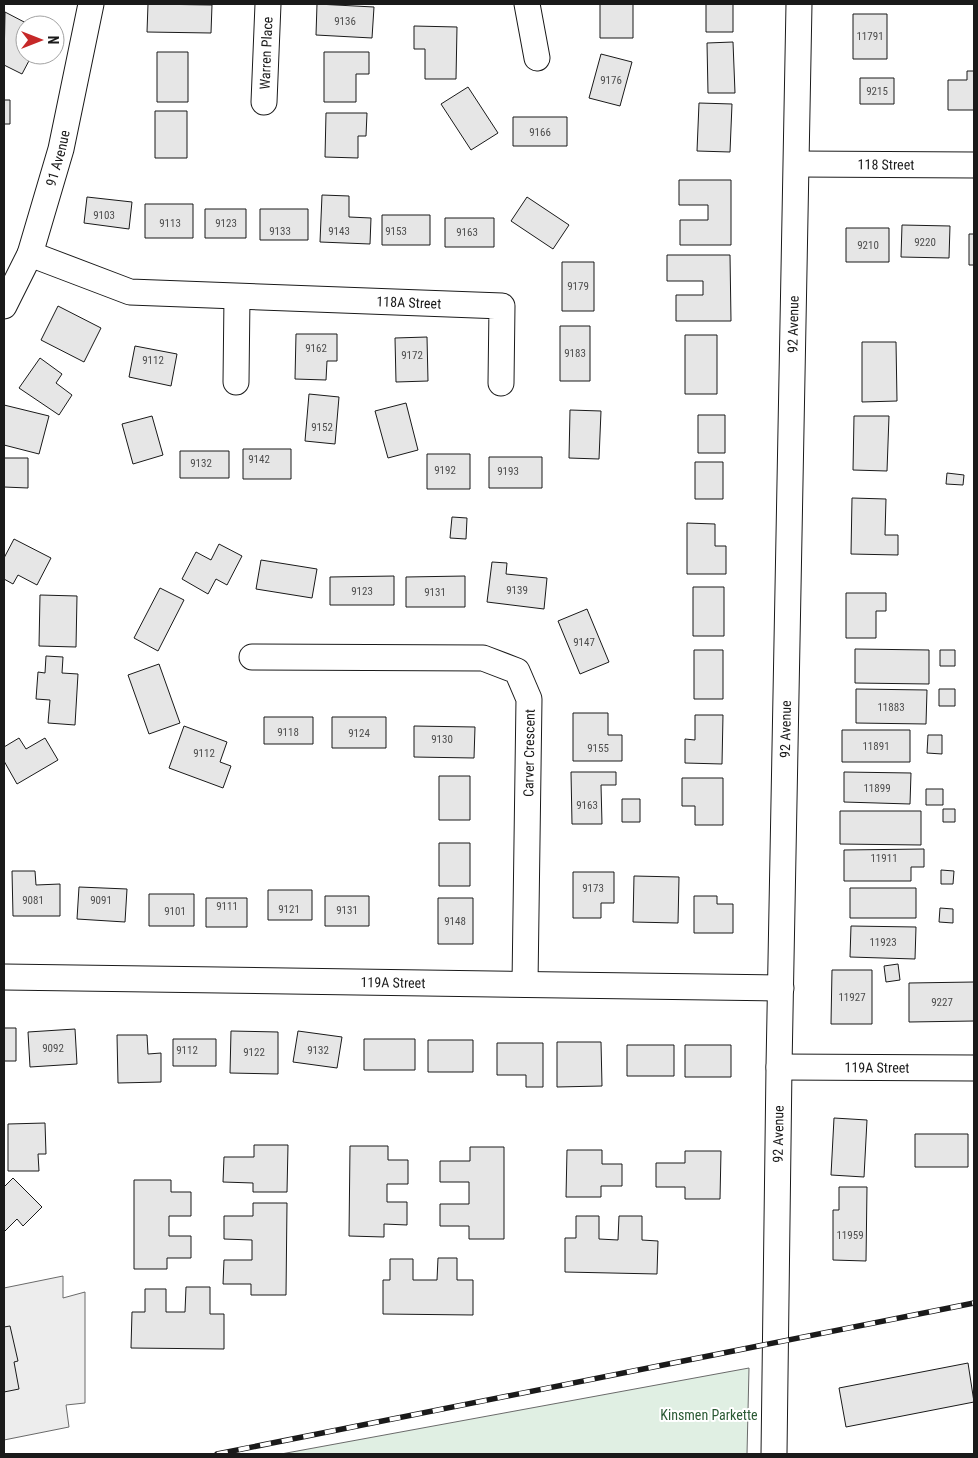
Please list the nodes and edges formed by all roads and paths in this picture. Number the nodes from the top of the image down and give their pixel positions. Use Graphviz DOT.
graph roads {
  1 [pos="91,4"];
  2 [pos="268,4"];
  3 [pos="527,4"];
  4 [pos="799,4"];
  5 [pos="537,58"];
  6 [pos="264,102"];
  7 [pos="796,164"];
  8 [pos="974,165"];
  9 [pos="30,254"];
  10 [pos="238,297"];
  11 [pos="4,306"];
  12 [pos="236,382"];
  13 [pos="501,383"];
  14 [pos="252,657"];
  15 [pos="4,978"];
  16 [pos="525,984"];
  17 [pos="781,988"];
  18 [pos="779,1067"];
  19 [pos="974,1068"];
  20 [pos="774,1454"];
  1 -- 9 [label="street, 91 Avenue"];
  2 -- 6 [label="street, Warren Place"];
  3 -- 5 [label="street"];
  4 -- 7 [label="street, 92 Avenue"];
  7 -- 8 [label="street, 118 Street"];
  7 -- 17 [label="street, 92 Avenue"];
  9 -- 10 [label="street, 118A Street"];
  9 -- 11 [label="street, 91 Avenue"];
  10 -- 12 [label="street"];
  10 -- 13 [label="street, 118A Street"];
  14 -- 16 [label="street, Carver Crescent"];
  15 -- 16 [label="street, 119A Street"];
  16 -- 17 [label="street, 119A Street"];
  17 -- 18 [label="street, 92 Avenue"];
  18 -- 19 [label="street, 119A Street"];
  18 -- 20 [label="street, 92 Avenue"];
}
